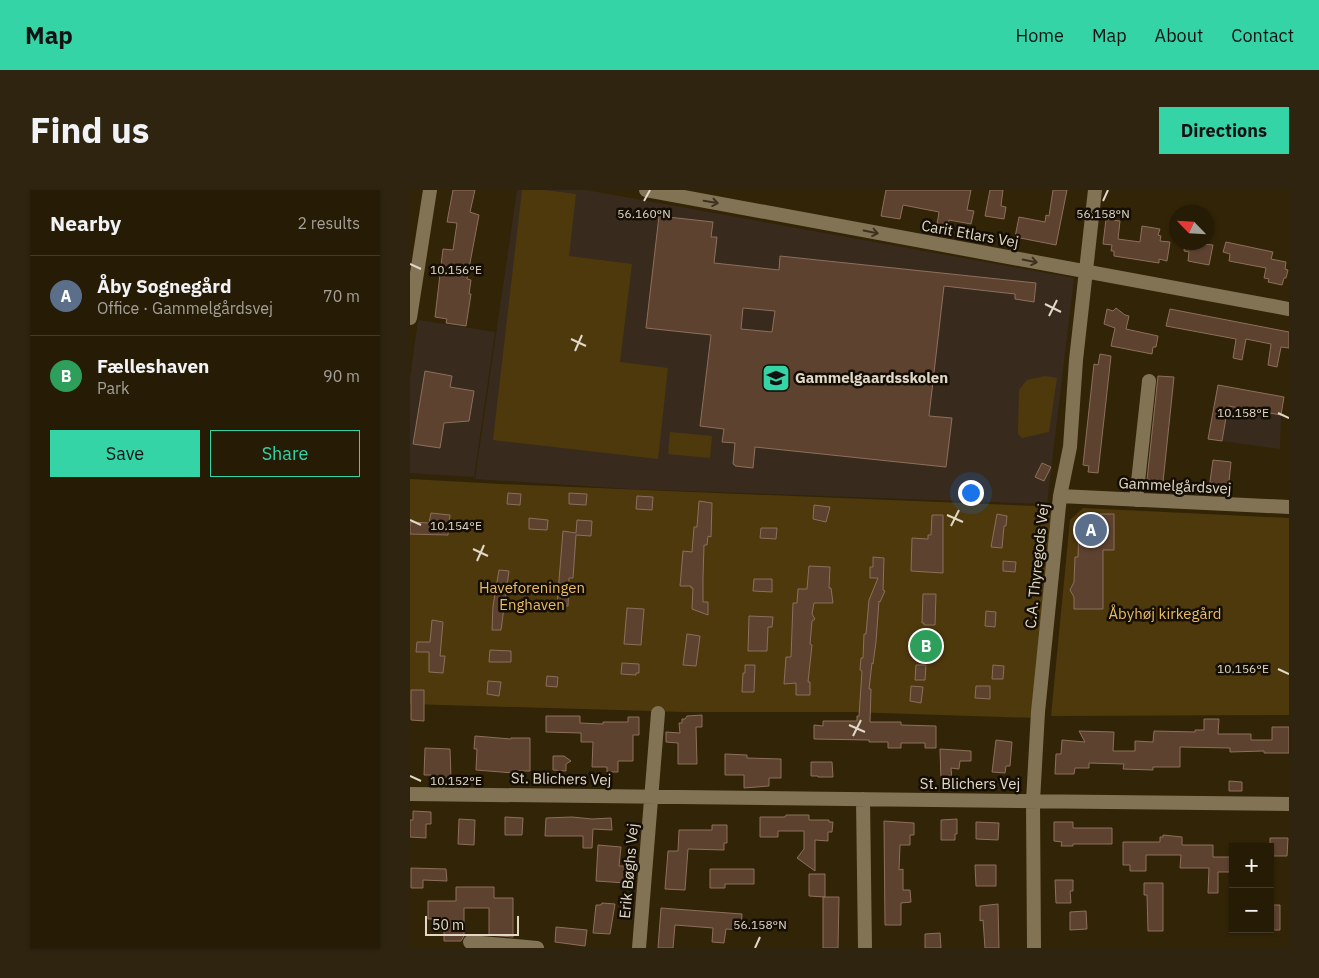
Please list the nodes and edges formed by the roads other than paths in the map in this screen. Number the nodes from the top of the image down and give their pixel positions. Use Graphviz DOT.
graph roads {
  1 [pos="430,190"];
  2 [pos="646,190"];
  3 [pos="1095,190"];
  4 [pos="1087,272"];
  5 [pos="1289,309"];
  6 [pos="410,318"];
  7 [pos="1149,381"];
  8 [pos="1060,496"];
  9 [pos="1136,500"];
  10 [pos="1289,507"];
  11 [pos="658,713"];
  12 [pos="410,794"];
  13 [pos="651,796"];
  14 [pos="863,799"];
  15 [pos="1033,801"];
  16 [pos="1289,804"];
  17 [pos="470,942"];
  18 [pos="537,948"];
  19 [pos="639,948"];
  20 [pos="865,948"];
  21 [pos="1034,948"];
  1 -- 6 [label="street"];
  2 -- 4 [label="street, Carit Etlars Vej, one-way"];
  3 -- 4 [label="street, C.A. Thyregods Vej"];
  4 -- 5 [label="street, Carit Etlars Vej"];
  4 -- 8 [label="street, C.A. Thyregods Vej"];
  7 -- 9 [label="street"];
  8 -- 9 [label="street, Gammelgårdsvej"];
  8 -- 15 [label="street, C.A. Thyregods Vej"];
  9 -- 10 [label="street, Gammelgårdsvej"];
  11 -- 13 [label="street"];
  12 -- 13 [label="street, St. Blichers Vej"];
  13 -- 14 [label="street, St. Blichers Vej"];
  13 -- 19 [label="street, Erik Bøghs Vej"];
  14 -- 15 [label="street, St. Blichers Vej"];
  14 -- 20 [label="street"];
  15 -- 16 [label="street, St. Blichers Vej"];
  15 -- 21 [label="street, C.A. Thyregods Vej"];
  17 -- 18 [label="street"];
}
